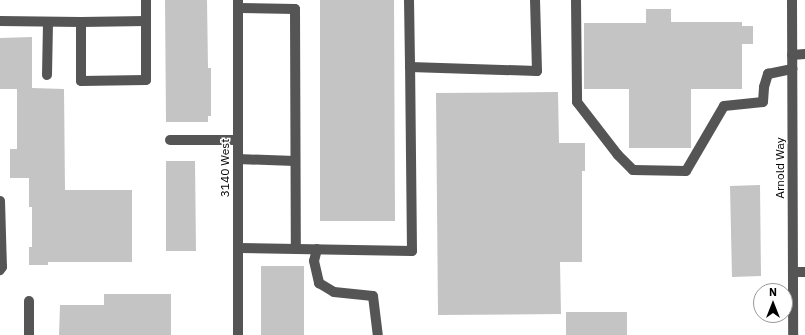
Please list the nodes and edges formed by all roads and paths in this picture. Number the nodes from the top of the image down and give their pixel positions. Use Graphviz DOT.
graph roads {
  1 [pos="146,0"];
  2 [pos="409,0"];
  3 [pos="535,0"];
  4 [pos="576,0"];
  5 [pos="792,0"];
  6 [pos="238,4"];
  7 [pos="0,21"];
  8 [pos="146,21"];
  9 [pos="48,22"];
  10 [pos="81,22"];
  11 [pos="805,54"];
  12 [pos="792,55"];
  13 [pos="410,67"];
  14 [pos="792,69"];
  15 [pos="47,75"];
  16 [pos="170,140"];
  17 [pos="238,140"];
  18 [pos="238,160"];
  19 [pos="295,161"];
  20 [pos="0,201"];
  21 [pos="238,248"];
  22 [pos="296,248"];
  23 [pos="317,249"];
  24 [pos="0,270"];
  25 [pos="793,272"];
  26 [pos="805,272"];
  27 [pos="29,301"];
  28 [pos="29,335"];
  29 [pos="238,335"];
  30 [pos="378,335"];
  31 [pos="793,335"];
  1 -- 8 [label="street"];
  2 -- 13 [label="street"];
  3 -- 13 [label="street"];
  4 -- 14 [label="street"];
  5 -- 12 [label="street, Arnold Way"];
  6 -- 17 [label="street, 3140 West"];
  6 -- 19 [label="street"];
  7 -- 9 [label="street"];
  8 -- 10 [label="street"];
  8 -- 10 [label="street"];
  9 -- 10 [label="street"];
  9 -- 15 [label="street"];
  11 -- 12 [label="street"];
  12 -- 14 [label="street, Arnold Way"];
  13 -- 23 [label="street"];
  14 -- 25 [label="street, Arnold Way"];
  16 -- 17 [label="street"];
  17 -- 18 [label="street, 3140 West"];
  18 -- 19 [label="street"];
  18 -- 21 [label="street, 3140 West"];
  19 -- 22 [label="street"];
  20 -- 24 [label="street"];
  21 -- 22 [label="street"];
  21 -- 29 [label="street, 3140 West"];
  22 -- 23 [label="street"];
  23 -- 30 [label="street"];
  25 -- 26 [label="street"];
  25 -- 31 [label="street, Arnold Way"];
  27 -- 28 [label="street"];
}
